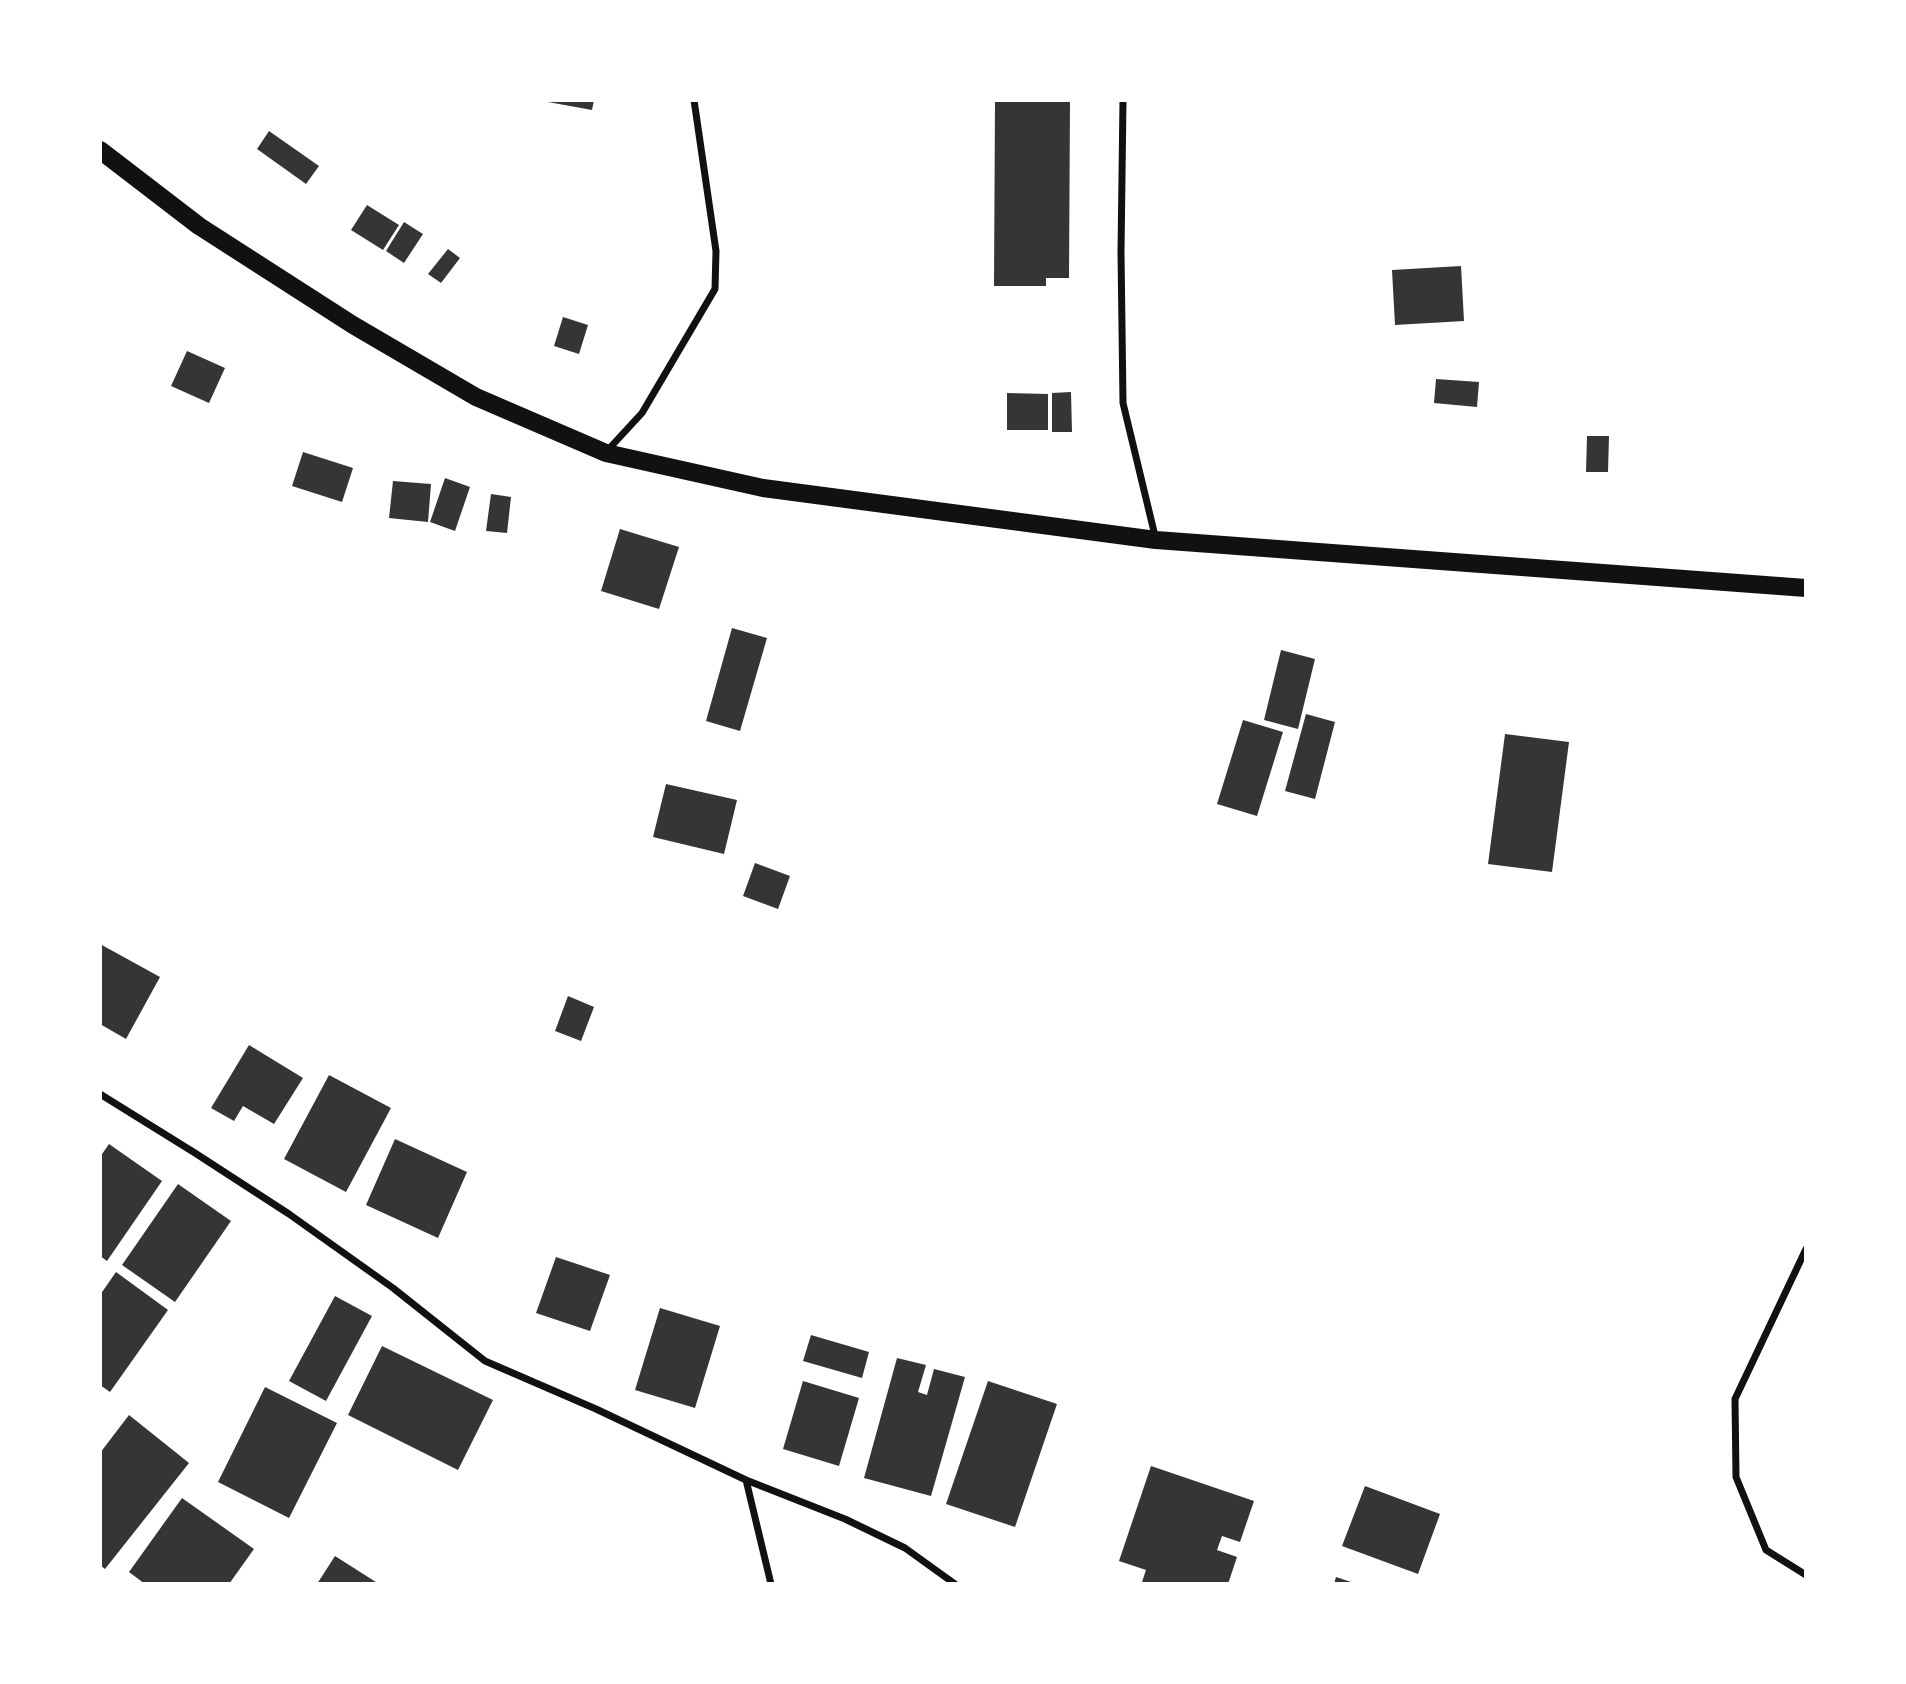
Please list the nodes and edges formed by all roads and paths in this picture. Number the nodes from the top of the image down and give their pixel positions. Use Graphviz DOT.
graph roads {
  1 [pos="694,100"];
  2 [pos="1122,100"];
  3 [pos="100,150"];
  4 [pos="606,453"];
  5 [pos="1156,540"];
  6 [pos="1806,588"];
  7 [pos="100,1094"];
  8 [pos="1806,1249"];
  9 [pos="746,1480"];
  10 [pos="1806,1575"];
  11 [pos="771,1584"];
  12 [pos="955,1584"];
  1 -- 4 [label="street"];
  2 -- 5 [label="street"];
  3 -- 4 [label="main road"];
  4 -- 5 [label="main road"];
  5 -- 6 [label="main road"];
  7 -- 9 [label="street"];
  8 -- 10 [label="street"];
  9 -- 11 [label="street"];
  9 -- 12 [label="street"];
}
